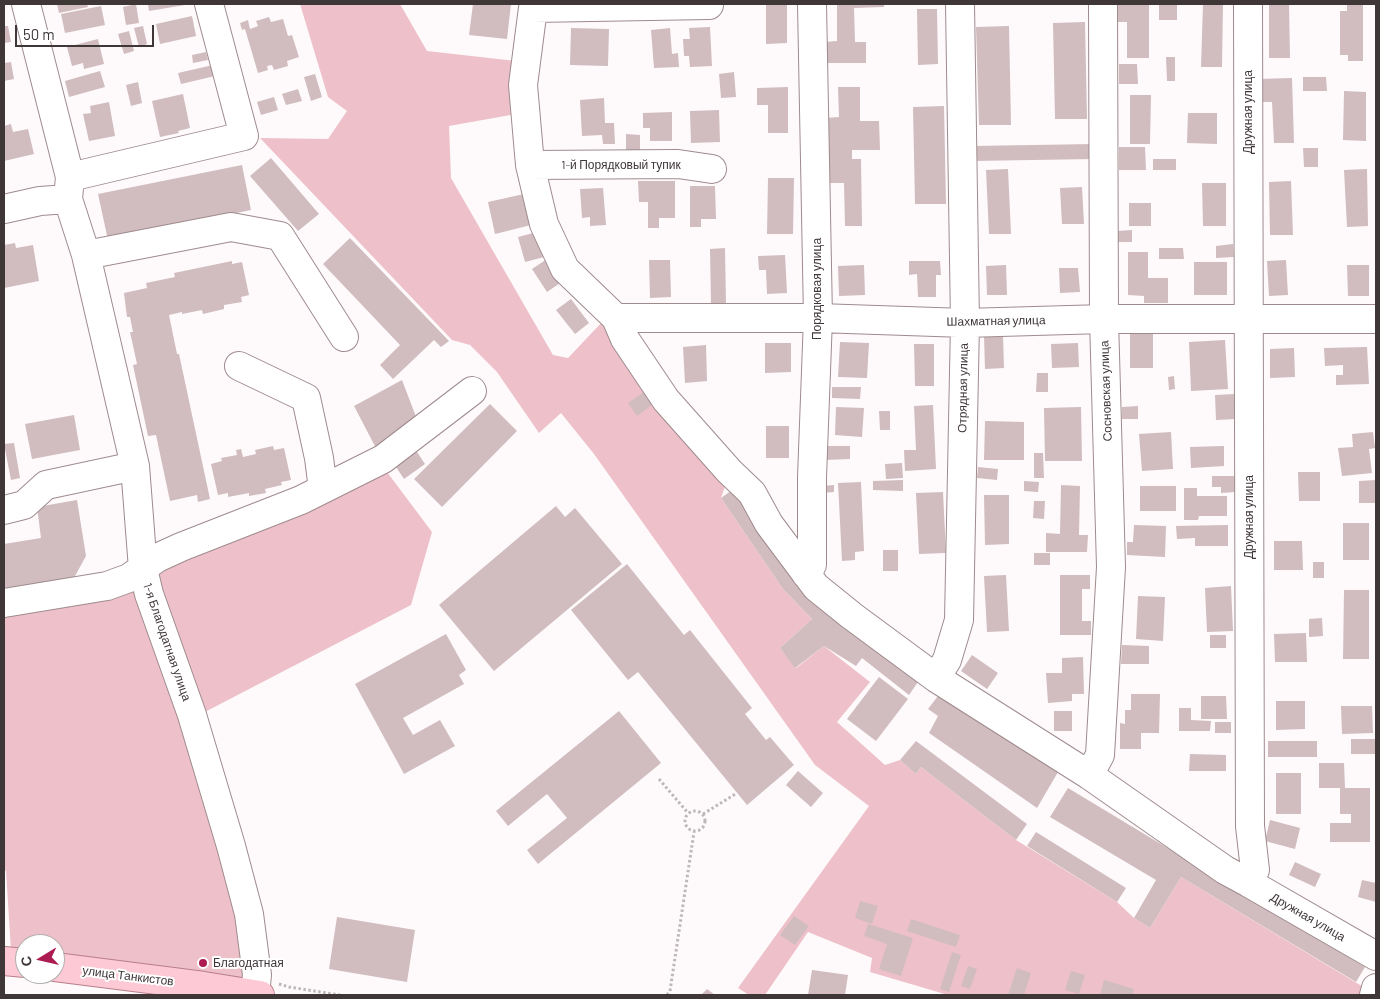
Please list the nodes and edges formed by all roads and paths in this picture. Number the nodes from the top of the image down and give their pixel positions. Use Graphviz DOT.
graph roads {
  1 [pos="26,4"];
  2 [pos="210,4"];
  3 [pos="812,4"];
  4 [pos="960,4"];
  5 [pos="1103,4"];
  6 [pos="1248,4"];
  7 [pos="709,5"];
  8 [pos="530,165"];
  9 [pos="712,169"];
  10 [pos="69,188"];
  11 [pos="4,209"];
  12 [pos="86,255"];
  13 [pos="616,318"];
  14 [pos="818,318"];
  15 [pos="1104,319"];
  16 [pos="1248,319"];
  17 [pos="1376,319"];
  18 [pos="965,323"];
  19 [pos="344,337"];
  20 [pos="239,366"];
  21 [pos="472,391"];
  22 [pos="135,466"];
  23 [pos="323,489"];
  24 [pos="4,510"];
  25 [pos="143,569"];
  26 [pos="806,574"];
  27 [pos="4,603"];
  28 [pos="936,678"];
  29 [pos="1089,774"];
  30 [pos="659,779"];
  31 [pos="736,792"];
  32 [pos="688,813"];
  33 [pos="703,814"];
  34 [pos="694,832"];
  35 [pos="1249,883"];
  36 [pos="1376,956"];
  37 [pos="65,968"];
  38 [pos="1376,988"];
  39 [pos="258,995"];
  40 [pos="667,995"];
  41 [pos="1374,995"];
  1 -- 10 [label="street, 1-я Благодатная улица"];
  2 -- 10 [label="street"];
  3 -- 14 [label="street, Порядковая улица"];
  4 -- 18 [label="street, Отрядная улица"];
  5 -- 15 [label="street, Сосновская улица"];
  6 -- 16 [label="street, Дружная улица"];
  7 -- 8 [label="street"];
  8 -- 9 [label="street, 1-й Порядковый тупик"];
  8 -- 13 [label="street"];
  10 -- 11 [label="street"];
  10 -- 12 [label="street, 1-я Благодатная улица"];
  12 -- 19 [label="street"];
  12 -- 22 [label="street, 1-я Благодатная улица"];
  13 -- 14 [label="street, Шахматная улица"];
  13 -- 26 [label="street"];
  14 -- 18 [label="street, Шахматная улица"];
  14 -- 26 [label="street, Порядковая улица"];
  15 -- 16 [label="street, Шахматная улица"];
  15 -- 18 [label="street, Шахматная улица"];
  15 -- 29 [label="street, Сосновская улица"];
  16 -- 17 [label="street, Шахматная улица"];
  16 -- 35 [label="street, Дружная улица"];
  18 -- 28 [label="street, Отрядная улица"];
  20 -- 23 [label="street"];
  21 -- 23 [label="street"];
  22 -- 24 [label="street"];
  22 -- 25 [label="street, 1-я Благодатная улица"];
  23 -- 25 [label="street"];
  25 -- 27 [label="street"];
  25 -- 39 [label="street, 1-я Благодатная улица"];
  26 -- 28 [label="street"];
  28 -- 29 [label="street"];
  29 -- 35 [label="street"];
  30 -- 32 [label="path"];
  31 -- 33 [label="path"];
  32 -- 33 [label="path"];
  32 -- 34 [label="path"];
  33 -- 34 [label="path"];
  34 -- 40 [label="path"];
  35 -- 36 [label="street, Дружная улица"];
  37 -- 39 [label="main road, улица Танкистов"];
  38 -- 41 [label="street"];
}
